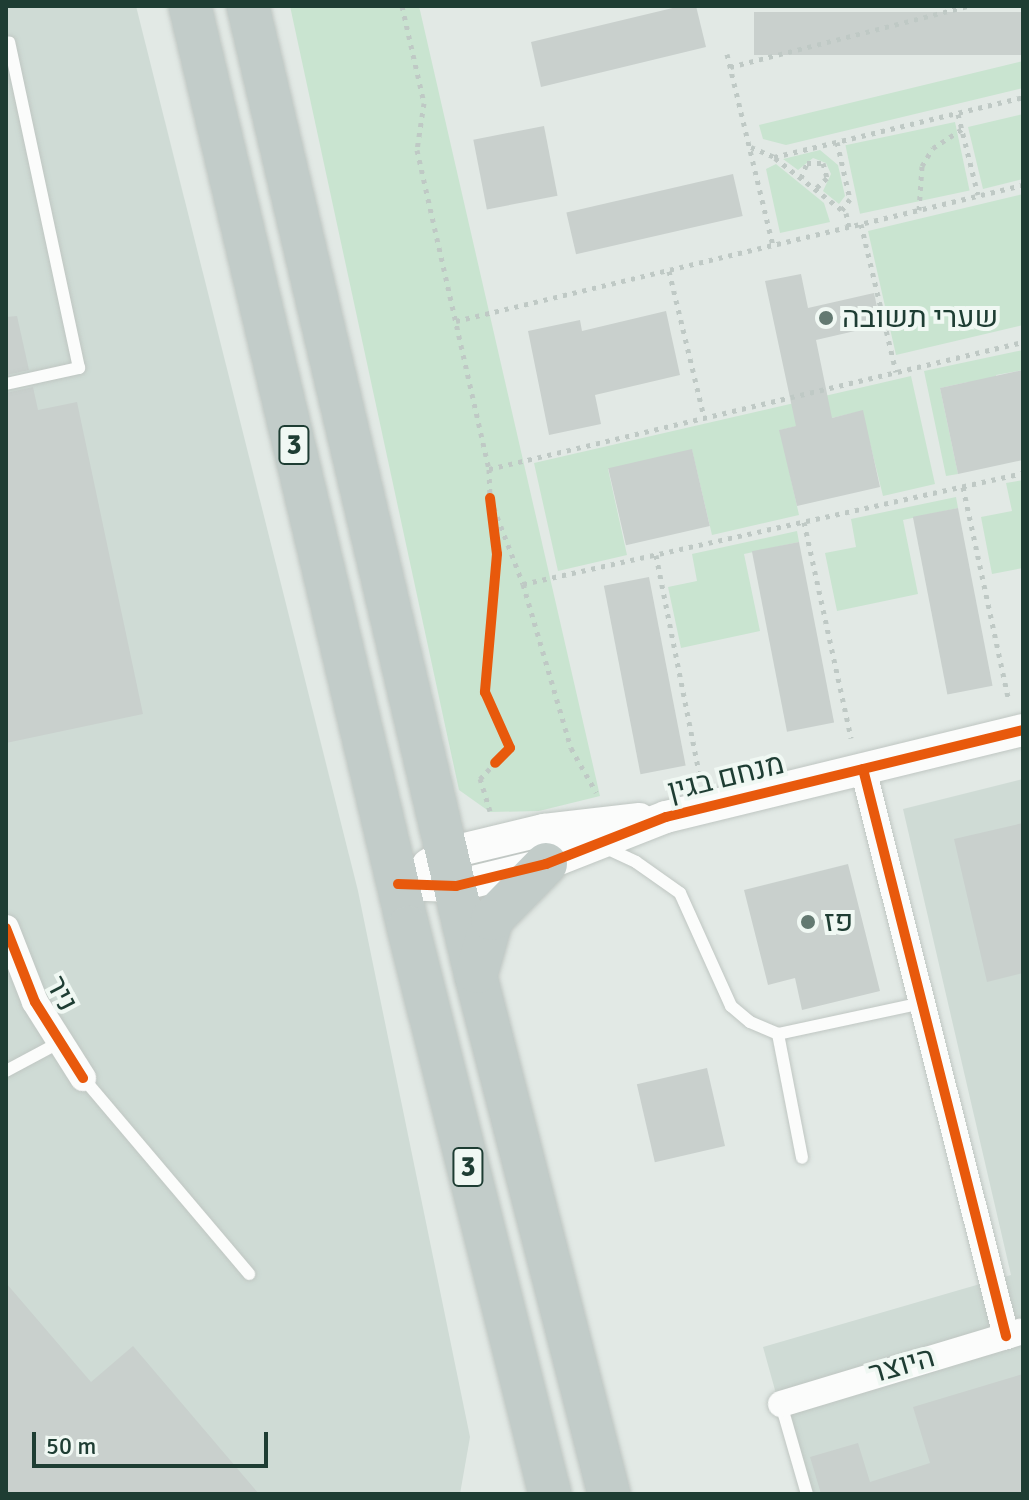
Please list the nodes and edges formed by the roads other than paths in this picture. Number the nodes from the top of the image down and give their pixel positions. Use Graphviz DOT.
graph roads {
  1 [pos="190,6"];
  2 [pos="248,6"];
  3 [pos="9,42"];
  4 [pos="6,384"];
  5 [pos="1016,716"];
  6 [pos="863,769"];
  7 [pos="666,817"];
  8 [pos="601,845"];
  9 [pos="464,861"];
  10 [pos="546,864"];
  11 [pos="398,884"];
  12 [pos="6,928"];
  13 [pos="476,977"];
  14 [pos="923,1003"];
  15 [pos="778,1034"];
  16 [pos="60,1042"];
  17 [pos="6,1071"];
  18 [pos="83,1078"];
  19 [pos="802,1158"];
  20 [pos="249,1274"];
  21 [pos="1014,1334"];
  22 [pos="781,1404"];
  23 [pos="538,1451"];
  24 [pos="536,1494"];
  25 [pos="550,1494"];
  26 [pos="609,1494"];
  27 [pos="807,1494"];
  1 -- 11 [label="highway, 3"];
  2 -- 9 [label="highway, 3"];
  3 -- 4 [label="lane"];
  5 -- 6 [label="street, מנחם בגין"];
  6 -- 7 [label="street, מנחם בגין"];
  6 -- 14 [label="street"];
  7 -- 8 [label="street, מנחם בגין"];
  7 -- 9 [label="street, מנחם בגין"];
  8 -- 10 [label="street, מנחם בגין"];
  8 -- 15 [label="lane"];
  9 -- 10 [label="street, מנחם בגין"];
  9 -- 11 [label="street, מנחם בגין"];
  9 -- 13 [label="highway, 3"];
  10 -- 13 [label="highway"];
  11 -- 23 [label="highway, 3"];
  12 -- 16 [label="street, ניר"];
  13 -- 26 [label="highway, 3"];
  14 -- 15 [label="lane"];
  14 -- 21 [label="street"];
  15 -- 19 [label="lane"];
  16 -- 17 [label="lane"];
  16 -- 18 [label="street, ניר"];
  18 -- 20 [label="lane"];
  21 -- 22 [label="street, היוצר"];
  22 -- 27 [label="lane"];
  23 -- 24 [label="highway"];
  23 -- 25 [label="highway, 3"];
}
